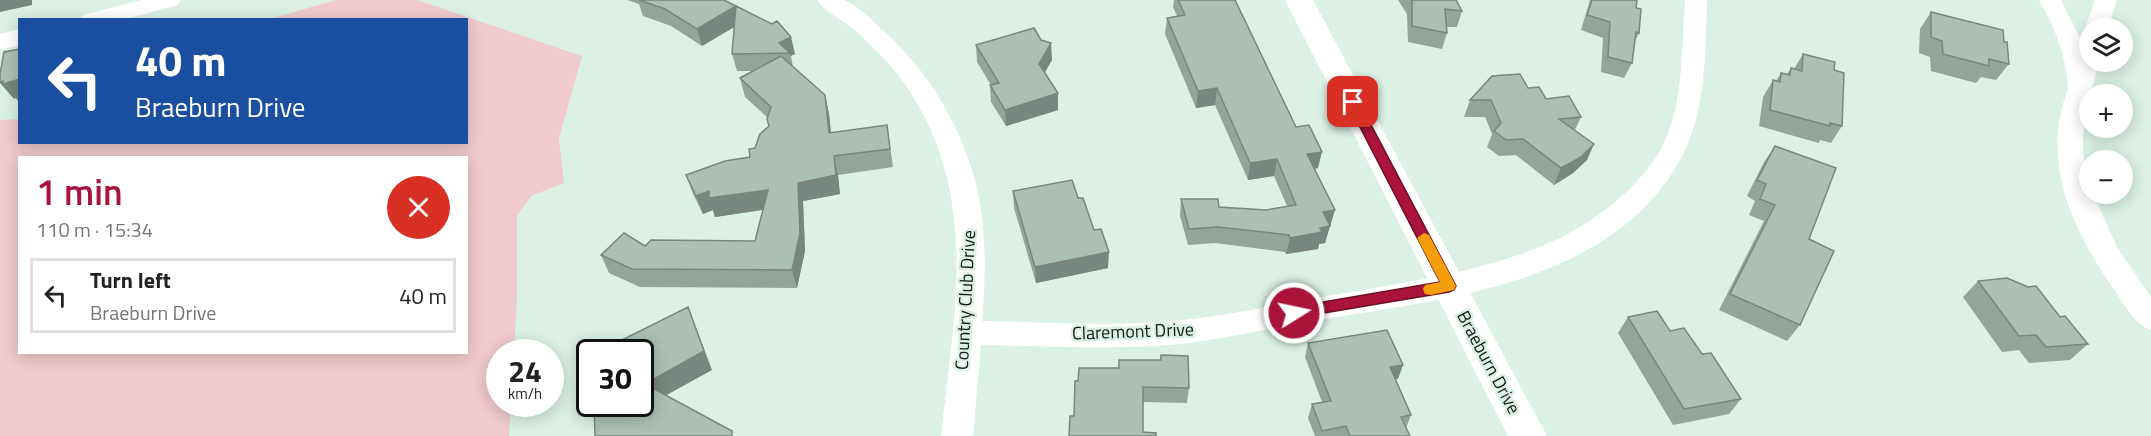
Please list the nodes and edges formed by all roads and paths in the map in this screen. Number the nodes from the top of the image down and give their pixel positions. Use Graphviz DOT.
graph roads {
  1 [pos="170,0"];
  2 [pos="828,0"];
  3 [pos="1299,0"];
  4 [pos="1696,0"];
  5 [pos="2049,0"];
  6 [pos="2106,0"];
  7 [pos="99,18"];
  8 [pos="2100,18"];
  9 [pos="18,38"];
  10 [pos="0,42"];
  11 [pos="2084,72"];
  12 [pos="2078,93"];
  13 [pos="1449,286"];
  14 [pos="2151,318"];
  15 [pos="966,333"];
  16 [pos="957,436"];
  17 [pos="1528,436"];
  1 -- 7 [label="street"];
  2 -- 15 [label="street, Country Club Drive"];
  3 -- 13 [label="street, Braeburn Drive"];
  4 -- 13 [label="street, Claremont Drive"];
  5 -- 12 [label="street"];
  6 -- 8 [label="street"];
  9 -- 10 [label="street"];
  11 -- 12 [label="street"];
  12 -- 14 [label="street"];
  13 -- 15 [label="street, Claremont Drive"];
  13 -- 17 [label="street, Braeburn Drive"];
  15 -- 16 [label="street, Country Club Drive"];
}
